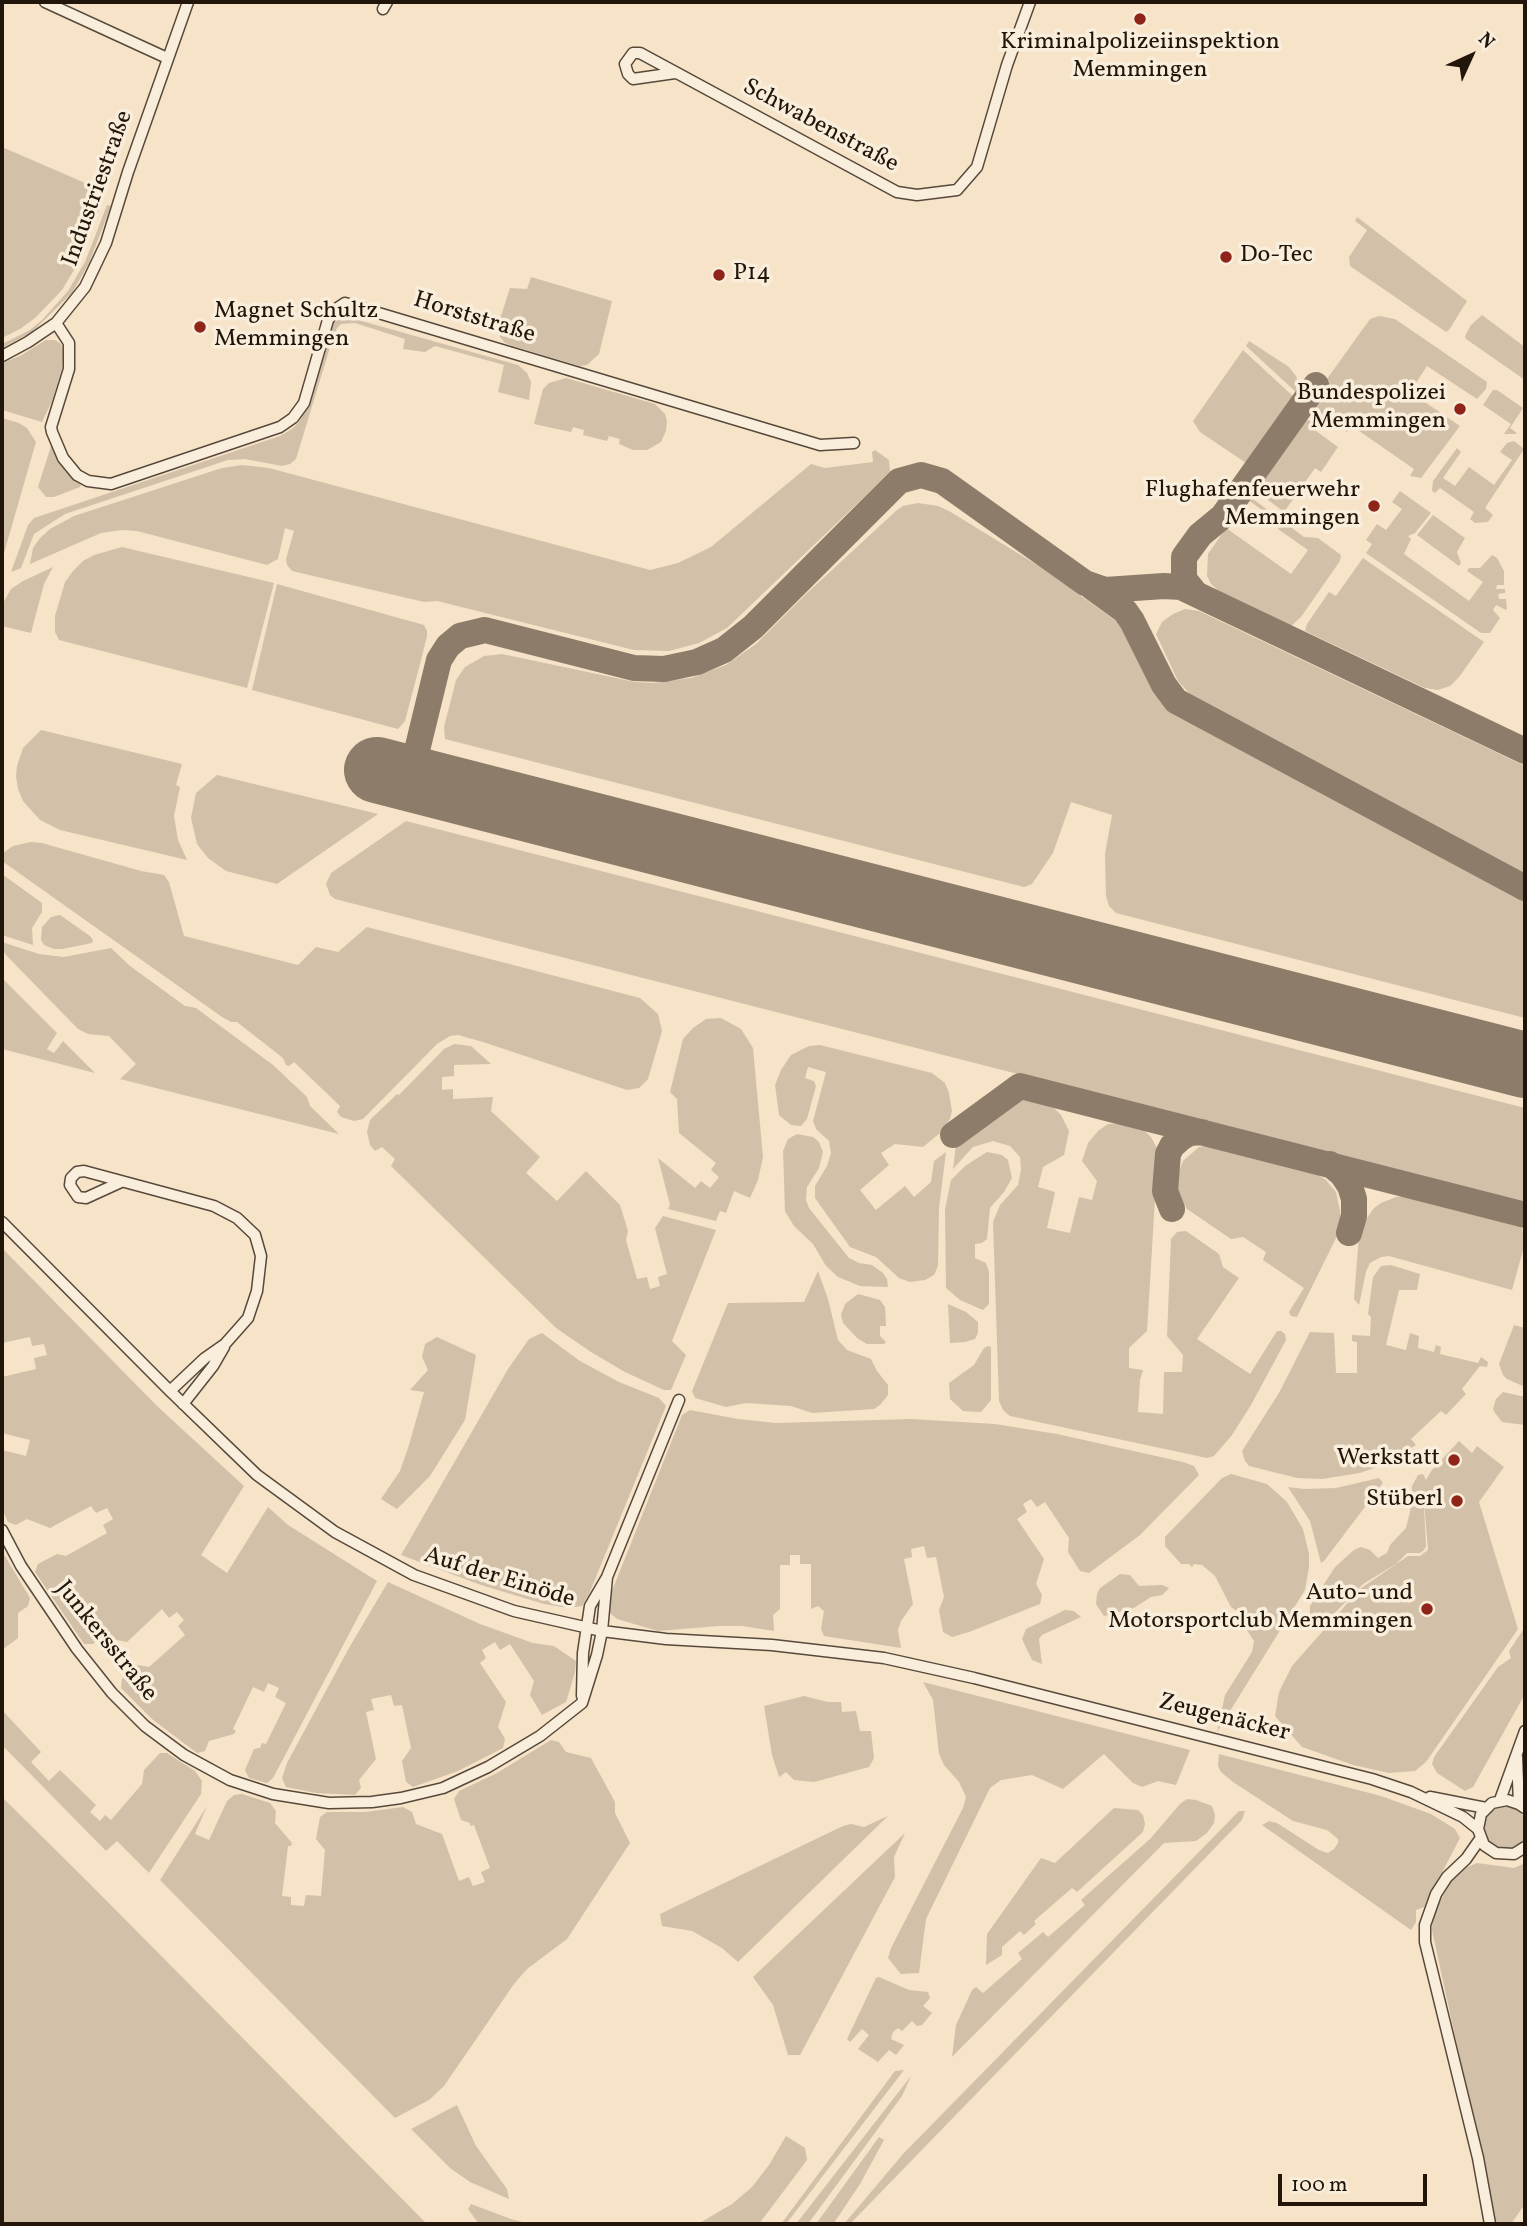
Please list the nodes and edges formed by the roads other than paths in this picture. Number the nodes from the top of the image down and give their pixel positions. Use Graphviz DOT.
graph roads {
  1 [pos="45,2"];
  2 [pos="188,2"];
  3 [pos="1030,2"];
  4 [pos="167,58"];
  5 [pos="675,73"];
  6 [pos="55,323"];
  7 [pos="2,356"];
  8 [pos="854,443"];
  9 [pos="121,1182"];
  10 [pos="2,1222"];
  11 [pos="225,1344"];
  12 [pos="170,1391"];
  13 [pos="679,1400"];
  14 [pos="183,1404"];
  15 [pos="2,1530"];
  16 [pos="607,1577"];
  17 [pos="585,1627"];
  18 [pos="602,1631"];
  19 [pos="1026,1692"];
  20 [pos="582,1703"];
  21 [pos="1525,1731"];
  22 [pos="1516,1753"];
  23 [pos="1411,1792"];
  24 [pos="1500,1800"];
  25 [pos="1522,1806"];
  26 [pos="1486,1808"];
  27 [pos="1479,1834"];
  28 [pos="1525,1847"];
  29 [pos="1496,1853"];
  30 [pos="1466,1859"];
  31 [pos="1490,2224"];
  1 -- 4 [label="street"];
  2 -- 4 [label="street, Industriestraße"];
  3 -- 5 [label="street, Schwabenstraße"];
  4 -- 6 [label="street, Industriestraße"];
  6 -- 7 [label="street, Industriestraße"];
  6 -- 8 [label="street, Horststraße"];
  9 -- 11 [label="street"];
  10 -- 12 [label="street, Auf der Einöde"];
  11 -- 12 [label="street"];
  11 -- 14 [label="street"];
  12 -- 14 [label="street, Auf der Einöde"];
  13 -- 16 [label="street"];
  14 -- 17 [label="street, Auf der Einöde"];
  15 -- 20 [label="street, Junkersstraße"];
  16 -- 17 [label="street"];
  16 -- 18 [label="street"];
  17 -- 18 [label="street, Auf der Einöde"];
  17 -- 20 [label="street"];
  18 -- 19 [label="street, Auf der Einöde"];
  18 -- 20 [label="street"];
  19 -- 23 [label="street, Zeugenäcker"];
  21 -- 22 [label="street"];
  22 -- 24 [label="street"];
  22 -- 25 [label="street"];
  23 -- 26 [label="street"];
  23 -- 27 [label="street"];
  24 -- 25 [label="street"];
  24 -- 26 [label="street"];
  26 -- 27 [label="street"];
  27 -- 29 [label="street"];
  27 -- 30 [label="street"];
  28 -- 29 [label="street"];
  29 -- 30 [label="street"];
  30 -- 31 [label="street"];
}
